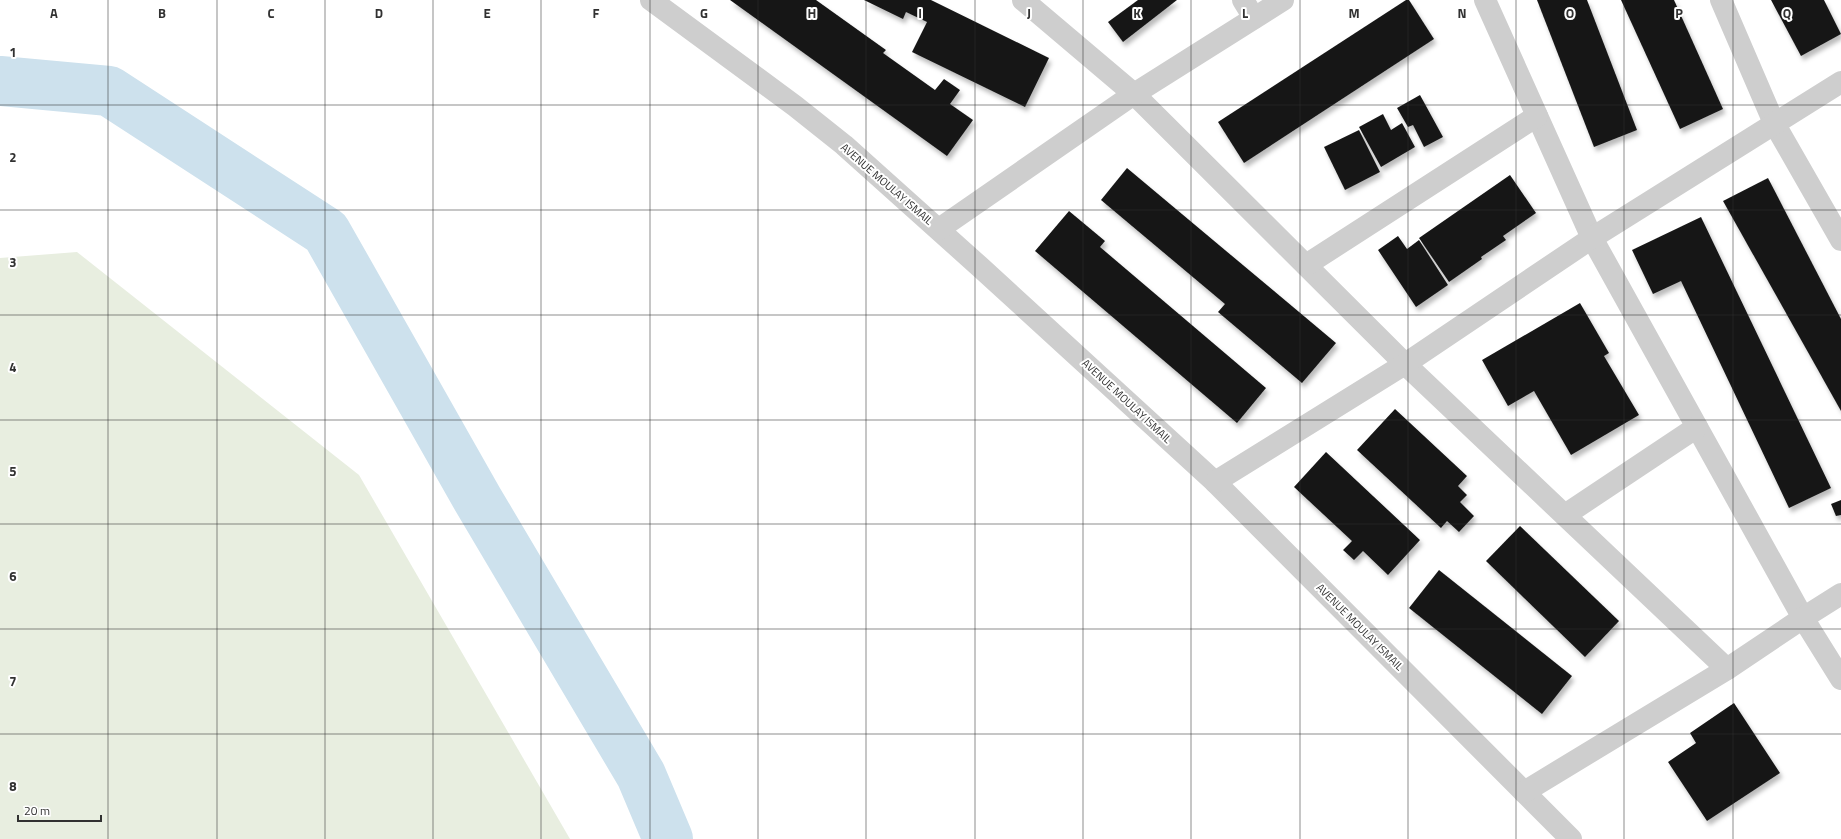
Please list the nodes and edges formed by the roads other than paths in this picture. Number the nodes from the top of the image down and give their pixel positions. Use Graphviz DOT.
graph roads {
  1 [pos="651,0"];
  2 [pos="1023,0"];
  3 [pos="1283,0"];
  4 [pos="1485,0"];
  5 [pos="1721,0"];
  6 [pos="1249,9"];
  7 [pos="1841,82"];
  8 [pos="1134,94"];
  9 [pos="1537,116"];
  10 [pos="1774,123"];
  11 [pos="939,229"];
  12 [pos="1592,238"];
  13 [pos="1841,240"];
  14 [pos="1306,265"];
  15 [pos="1405,364"];
  16 [pos="1697,427"];
  17 [pos="1215,482"];
  18 [pos="1565,515"];
  19 [pos="1841,594"];
  20 [pos="1803,618"];
  21 [pos="1728,669"];
  22 [pos="1841,679"];
  23 [pos="1524,792"];
  24 [pos="1572,839"];
  1 -- 11 [label="street, AVENUE MOULAY ISMAIL"];
  2 -- 8 [label="street"];
  3 -- 6 [label="street"];
  4 -- 9 [label="street"];
  5 -- 10 [label="street"];
  6 -- 8 [label="street"];
  7 -- 10 [label="street"];
  8 -- 11 [label="street"];
  8 -- 14 [label="street"];
  9 -- 12 [label="street"];
  9 -- 14 [label="street"];
  10 -- 12 [label="street"];
  10 -- 13 [label="street"];
  11 -- 17 [label="street, AVENUE MOULAY ISMAIL"];
  12 -- 15 [label="street"];
  12 -- 16 [label="street"];
  14 -- 15 [label="street"];
  15 -- 17 [label="street"];
  15 -- 18 [label="street"];
  16 -- 18 [label="street"];
  16 -- 20 [label="street"];
  17 -- 23 [label="street, AVENUE MOULAY ISMAIL"];
  18 -- 21 [label="street"];
  19 -- 20 [label="street"];
  20 -- 21 [label="street"];
  20 -- 22 [label="street"];
  21 -- 23 [label="street"];
  23 -- 24 [label="street, AVENUE MOULAY ISMAIL"];
}
